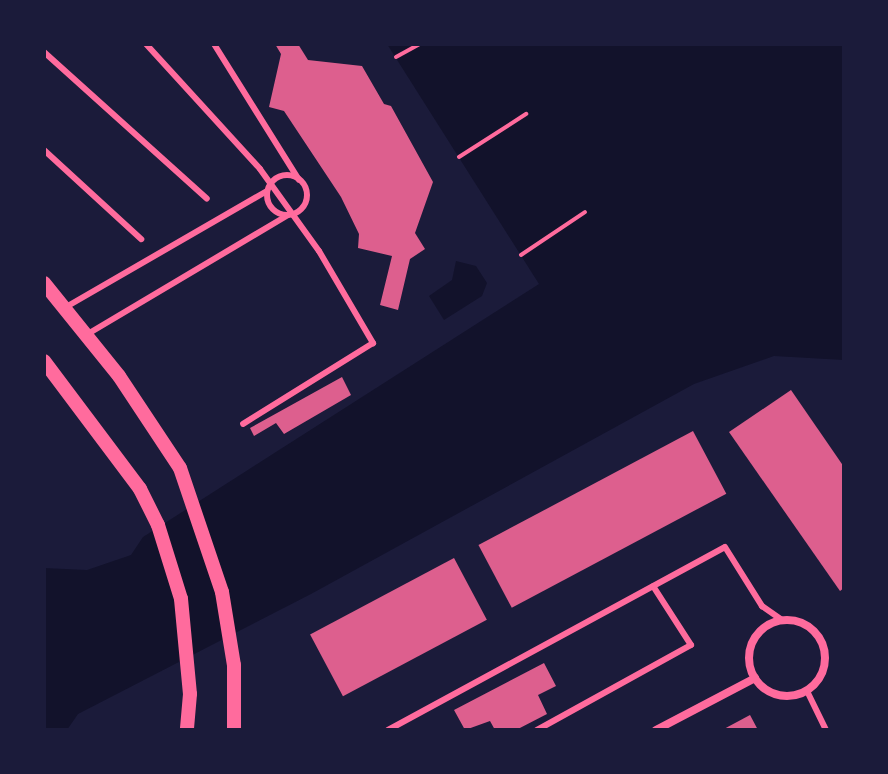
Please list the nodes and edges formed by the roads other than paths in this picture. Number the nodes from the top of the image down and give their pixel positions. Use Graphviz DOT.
graph roads {
  1 [pos="146,44"];
  2 [pos="214,44"];
  3 [pos="44,52"];
  4 [pos="44,150"];
  5 [pos="299,180"];
  6 [pos="267,191"];
  7 [pos="207,199"];
  8 [pos="288,215"];
  9 [pos="141,239"];
  10 [pos="44,283"];
  11 [pos="65,308"];
  12 [pos="86,335"];
  13 [pos="44,361"];
  14 [pos="243,424"];
  15 [pos="653,586"];
  16 [pos="782,620"];
  17 [pos="755,678"];
  18 [pos="807,691"];
  19 [pos="187,730"];
  20 [pos="234,730"];
  21 [pos="388,730"];
  22 [pos="537,730"];
  23 [pos="656,730"];
  24 [pos="826,730"];
  1 -- 14 [label="lane"];
  2 -- 5 [label="lane"];
  3 -- 7 [label="lane"];
  4 -- 9 [label="lane"];
  5 -- 6 [label="lane"];
  5 -- 8 [label="lane"];
  6 -- 8 [label="lane"];
  6 -- 11 [label="lane"];
  8 -- 12 [label="lane"];
  10 -- 11 [label="street"];
  11 -- 12 [label="street"];
  12 -- 20 [label="street"];
  13 -- 19 [label="street"];
  15 -- 16 [label="lane"];
  15 -- 21 [label="lane"];
  15 -- 22 [label="lane"];
  16 -- 17 [label="street"];
  16 -- 18 [label="street"];
  17 -- 18 [label="street"];
  17 -- 23 [label="street"];
  18 -- 24 [label="lane"];
}
